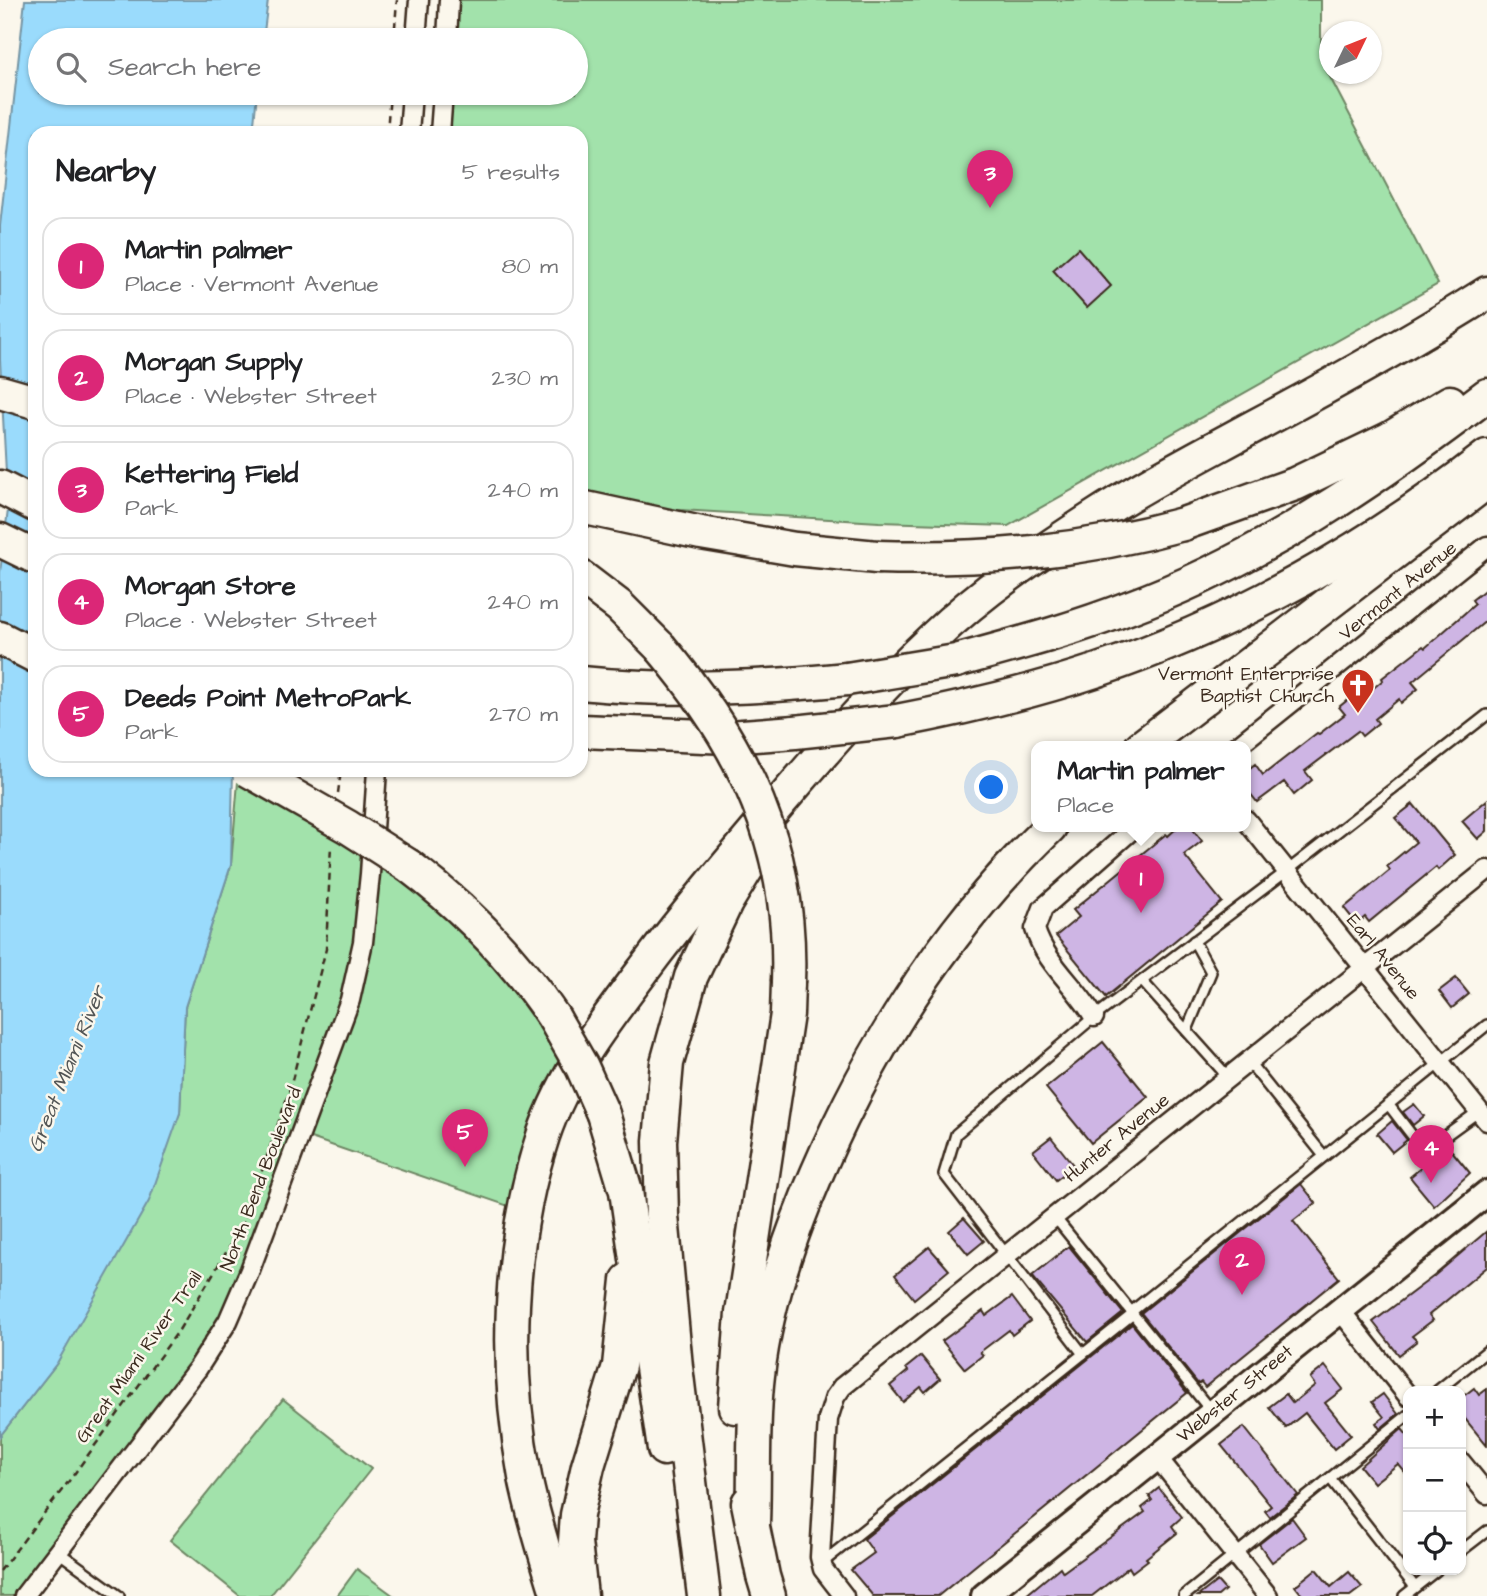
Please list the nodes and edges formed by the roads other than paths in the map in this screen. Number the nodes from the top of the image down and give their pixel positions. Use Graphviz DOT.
graph roads {
  1 [pos="419,0"];
  2 [pos="450,0"];
  3 [pos="417,28"];
  4 [pos="448,28"];
  5 [pos="411,105"];
  6 [pos="442,105"];
  7 [pos="410,126"];
  8 [pos="441,126"];
  9 [pos="1487,293"];
  10 [pos="1487,379"];
  11 [pos="1487,395"];
  12 [pos="1487,456"];
  13 [pos="1487,477"];
  14 [pos="0,487"];
  15 [pos="28,501"];
  16 [pos="588,509"];
  17 [pos="0,540"];
  18 [pos="1487,547"];
  19 [pos="28,554"];
  20 [pos="0,558"];
  21 [pos="28,568"];
  22 [pos="588,583"];
  23 [pos="0,638"];
  24 [pos="28,652"];
  25 [pos="588,684"];
  26 [pos="1487,715"];
  27 [pos="588,731"];
  28 [pos="1149,741"];
  29 [pos="1244,741"];
  30 [pos="808,769"];
  31 [pos="260,777"];
  32 [pos="376,777"];
  33 [pos="1251,826"];
  34 [pos="1045,832"];
  35 [pos="1129,832"];
  36 [pos="1287,871"];
  37 [pos="1486,873"];
  38 [pos="1194,941"];
  39 [pos="1366,969"];
  40 [pos="1142,981"];
  41 [pos="1094,1017"];
  42 [pos="1487,1025"];
  43 [pos="1186,1030"];
  44 [pos="1248,1061"];
  45 [pos="1440,1062"];
  46 [pos="1228,1077"];
  47 [pos="1388,1104"];
  48 [pos="1483,1116"];
  49 [pos="1324,1156"];
  50 [pos="1487,1193"];
  51 [pos="1054,1216"];
  52 [pos="633,1236"];
  53 [pos="1006,1254"];
  54 [pos="1340,1310"];
  55 [pos="1132,1313"];
  56 [pos="1487,1350"];
  57 [pos="1083,1354"];
  58 [pos="1443,1386"];
  59 [pos="1403,1390"];
  60 [pos="1212,1413"];
  61 [pos="1403,1419"];
  62 [pos="1157,1457"];
  63 [pos="1466,1468"];
  64 [pos="1331,1478"];
  65 [pos="1487,1494"];
  66 [pos="753,1523"];
  67 [pos="1487,1531"];
  68 [pos="1466,1547"];
  69 [pos="57,1551"];
  70 [pos="1236,1556"];
  71 [pos="822,1563"];
  72 [pos="1431,1575"];
  73 [pos="1415,1587"];
  74 [pos="24,1596"];
  75 [pos="119,1596"];
  76 [pos="558,1596"];
  77 [pos="581,1596"];
  78 [pos="697,1596"];
  79 [pos="704,1596"];
  80 [pos="769,1596"];
  81 [pos="844,1596"];
  82 [pos="984,1596"];
  83 [pos="1184,1596"];
  84 [pos="1268,1596"];
  85 [pos="1404,1596"];
  1 -- 3 [label="street"];
  2 -- 4 [label="street"];
  5 -- 7 [label="street"];
  6 -- 8 [label="street"];
  9 -- 30 [label="highway"];
  10 -- 16 [label="highway, bridge"];
  11 -- 25 [label="highway, bridge"];
  12 -- 27 [label="highway, bridge"];
  13 -- 28 [label="highway"];
  14 -- 15 [label="highway"];
  17 -- 19 [label="highway"];
  18 -- 29 [label="street, Vermont Avenue"];
  20 -- 21 [label="highway"];
  22 -- 66 [label="highway, bridge"];
  23 -- 24 [label="highway"];
  26 -- 36 [label="lane"];
  30 -- 76 [label="highway"];
  30 -- 79 [label="highway"];
  31 -- 52 [label="highway, bridge"];
  32 -- 69 [label="street, North Bend Boulevard"];
  33 -- 36 [label="street, Earl Avenue"];
  34 -- 66 [label="highway"];
  35 -- 41 [label="street"];
  36 -- 38 [label="lane"];
  36 -- 39 [label="street, Earl Avenue"];
  37 -- 39 [label="street, Hunter Avenue"];
  38 -- 40 [label="lane"];
  38 -- 43 [label="lane"];
  39 -- 44 [label="street, Hunter Avenue"];
  39 -- 45 [label="street, Earl Avenue"];
  40 -- 41 [label="lane"];
  40 -- 43 [label="lane"];
  41 -- 53 [label="lane"];
  42 -- 45 [label="lane"];
  43 -- 46 [label="lane"];
  44 -- 46 [label="street, Hunter Avenue"];
  44 -- 49 [label="lane"];
  45 -- 47 [label="lane"];
  45 -- 48 [label="street, Earl Avenue"];
  46 -- 51 [label="street, Hunter Avenue"];
  47 -- 48 [label="lane"];
  47 -- 49 [label="lane"];
  49 -- 55 [label="lane"];
  50 -- 54 [label="street, Webster Street"];
  51 -- 53 [label="street, Hunter Avenue"];
  51 -- 55 [label="lane"];
  52 -- 77 [label="highway"];
  52 -- 78 [label="highway"];
  53 -- 57 [label="lane"];
  53 -- 71 [label="street, Hunter Avenue"];
  54 -- 59 [label="street"];
  54 -- 60 [label="street, Webster Street"];
  55 -- 57 [label="lane"];
  55 -- 60 [label="lane"];
  56 -- 58 [label="lane"];
  57 -- 71 [label="lane"];
  60 -- 62 [label="street, Webster Street"];
  61 -- 64 [label="lane"];
  62 -- 70 [label="street"];
  62 -- 82 [label="street, Webster Street"];
  63 -- 65 [label="street"];
  64 -- 70 [label="lane"];
  64 -- 73 [label="lane"];
  66 -- 80 [label="highway"];
  67 -- 68 [label="lane"];
  69 -- 74 [label="street, North Bend Boulevard"];
  69 -- 75 [label="lane"];
  70 -- 83 [label="lane"];
  70 -- 84 [label="street"];
  71 -- 81 [label="street"];
  72 -- 73 [label="lane"];
  73 -- 85 [label="lane"];
}
